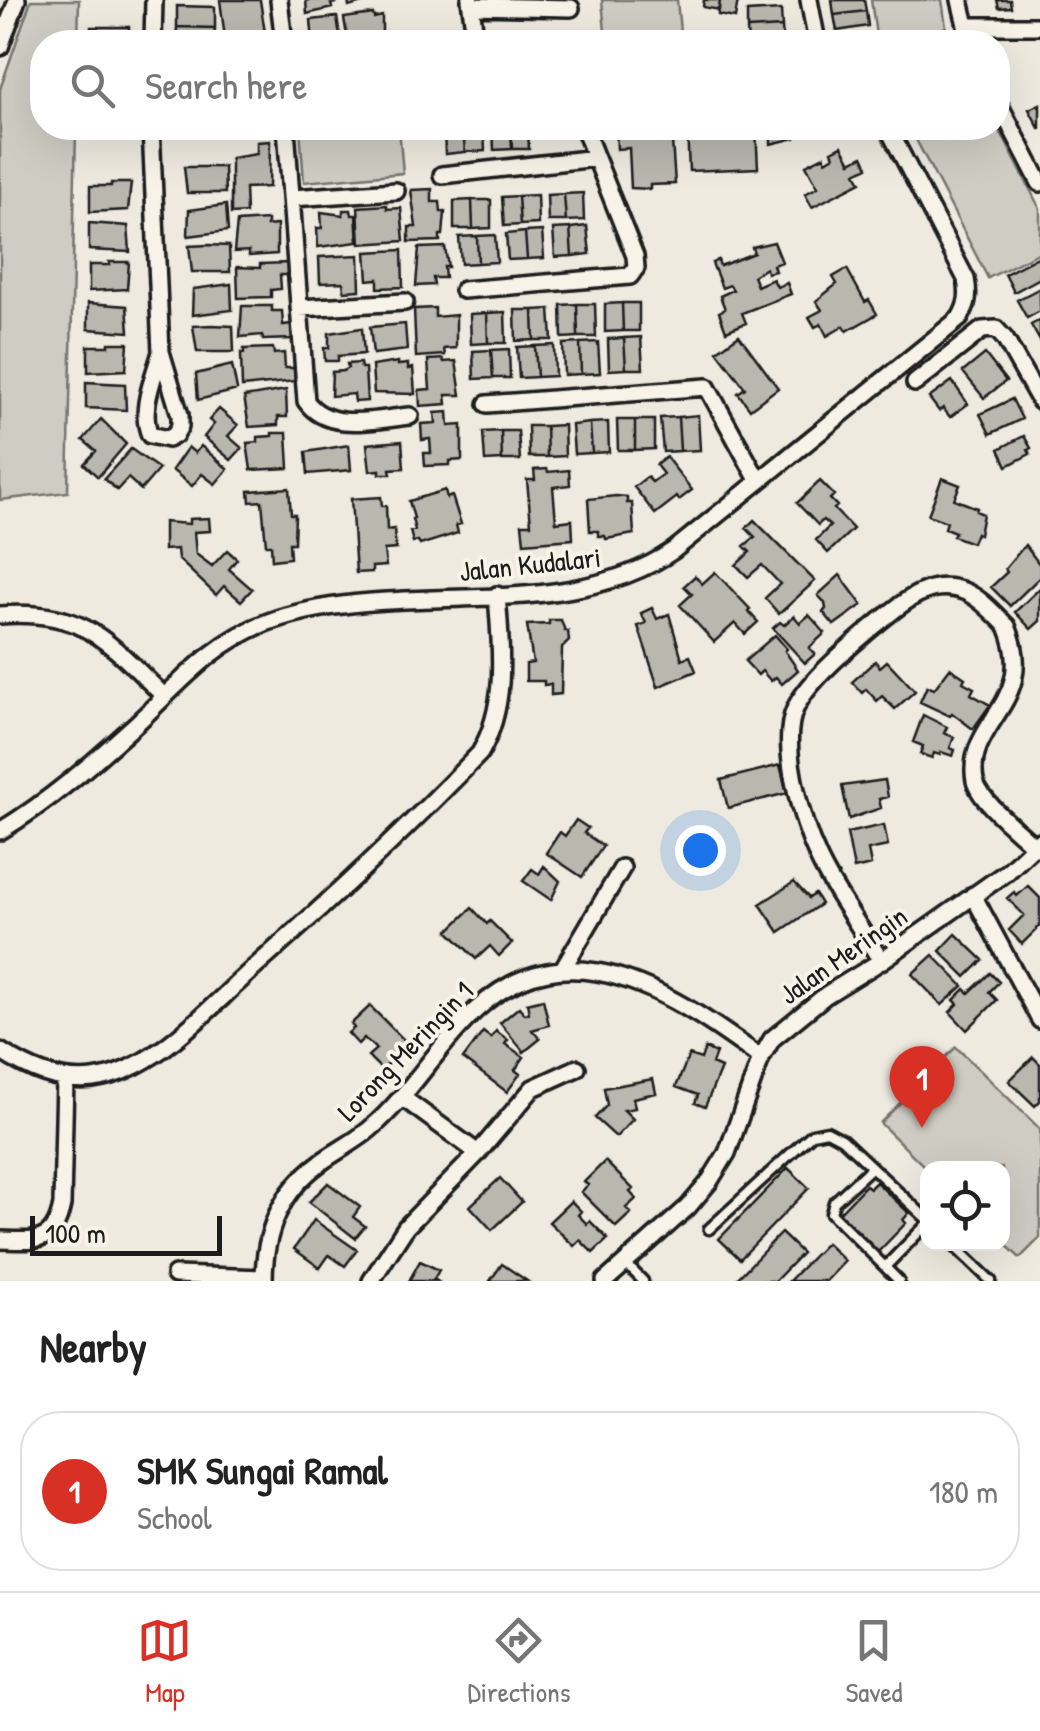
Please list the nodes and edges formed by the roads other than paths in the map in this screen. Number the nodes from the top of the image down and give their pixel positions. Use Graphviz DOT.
graph roads {
  1 [pos="17,0"];
  2 [pos="154,0"];
  3 [pos="279,0"];
  4 [pos="809,0"];
  5 [pos="960,0"];
  6 [pos="470,3"];
  7 [pos="571,8"];
  8 [pos="1040,26"];
  9 [pos="153,30"];
  10 [pos="283,30"];
  11 [pos="474,30"];
  12 [pos="815,30"];
  13 [pos="967,30"];
  14 [pos="1004,30"];
  15 [pos="0,47"];
  16 [pos="1010,125"];
  17 [pos="152,140"];
  18 [pos="287,140"];
  19 [pos="589,140"];
  20 [pos="894,140"];
  21 [pos="596,158"];
  22 [pos="442,175"];
  23 [pos="1040,182"];
  24 [pos="396,191"];
  25 [pos="292,198"];
  26 [pos="463,290"];
  27 [pos="405,302"];
  28 [pos="299,308"];
  29 [pos="161,352"];
  30 [pos="915,383"];
  31 [pos="1040,400"];
  32 [pos="488,404"];
  33 [pos="410,416"];
  34 [pos="758,480"];
  35 [pos="497,595"];
  36 [pos="0,615"];
  37 [pos="1029,651"];
  38 [pos="164,696"];
  39 [pos="1026,698"];
  40 [pos="0,831"];
  41 [pos="1038,844"];
  42 [pos="622,868"];
  43 [pos="973,895"];
  44 [pos="881,961"];
  45 [pos="562,970"];
  46 [pos="1039,1014"];
  47 [pos="0,1051"];
  48 [pos="761,1058"];
  49 [pos="577,1068"];
  50 [pos="65,1080"];
  51 [pos="403,1098"];
  52 [pos="478,1153"];
  53 [pos="872,1167"];
  54 [pos="920,1214"];
  55 [pos="710,1230"];
  56 [pos="920,1230"];
  57 [pos="0,1240"];
  58 [pos="959,1251"];
  59 [pos="623,1262"];
  60 [pos="884,1267"];
  61 [pos="175,1275"];
  62 [pos="264,1280"];
  63 [pos="372,1281"];
  64 [pos="605,1281"];
  65 [pos="643,1281"];
  66 [pos="899,1281"];
  67 [pos="991,1281"];
  1 -- 15 [label="street"];
  2 -- 9 [label="street"];
  3 -- 10 [label="street"];
  4 -- 12 [label="street"];
  5 -- 13 [label="street"];
  6 -- 7 [label="street"];
  6 -- 11 [label="street"];
  8 -- 14 [label="street"];
  16 -- 23 [label="street"];
  17 -- 29 [label="street"];
  18 -- 25 [label="street"];
  19 -- 21 [label="street"];
  20 -- 34 [label="street, Jalan Kudalari"];
  21 -- 22 [label="street"];
  21 -- 26 [label="street"];
  24 -- 25 [label="street"];
  25 -- 28 [label="street"];
  27 -- 28 [label="street"];
  28 -- 33 [label="street"];
  29 -- 29 [label="street"];
  30 -- 31 [label="street"];
  32 -- 34 [label="street"];
  34 -- 35 [label="street, Jalan Kudalari"];
  35 -- 38 [label="street, Jalan Kudalari"];
  35 -- 50 [label="street"];
  36 -- 38 [label="street"];
  37 -- 44 [label="street"];
  38 -- 40 [label="street, Jalan Kudalari"];
  39 -- 41 [label="street"];
  41 -- 43 [label="street, Jalan Meringin"];
  42 -- 45 [label="street"];
  43 -- 44 [label="street, Jalan Meringin"];
  43 -- 46 [label="street"];
  44 -- 48 [label="street, Jalan Meringin"];
  45 -- 48 [label="street, Lorong Meringin 1"];
  45 -- 51 [label="street, Lorong Meringin 1"];
  47 -- 50 [label="street"];
  48 -- 59 [label="street, Jalan Meringin"];
  49 -- 52 [label="street"];
  50 -- 57 [label="street"];
  51 -- 52 [label="street"];
  51 -- 62 [label="street, Lorong Meringin 1"];
  52 -- 63 [label="street"];
  53 -- 54 [label="lane"];
  53 -- 55 [label="lane"];
  53 -- 60 [label="lane"];
  56 -- 60 [label="lane"];
  58 -- 67 [label="lane"];
  59 -- 64 [label="street, Jalan Meringin"];
  59 -- 65 [label="lane"];
  60 -- 66 [label="lane"];
  61 -- 62 [label="street"];
}
